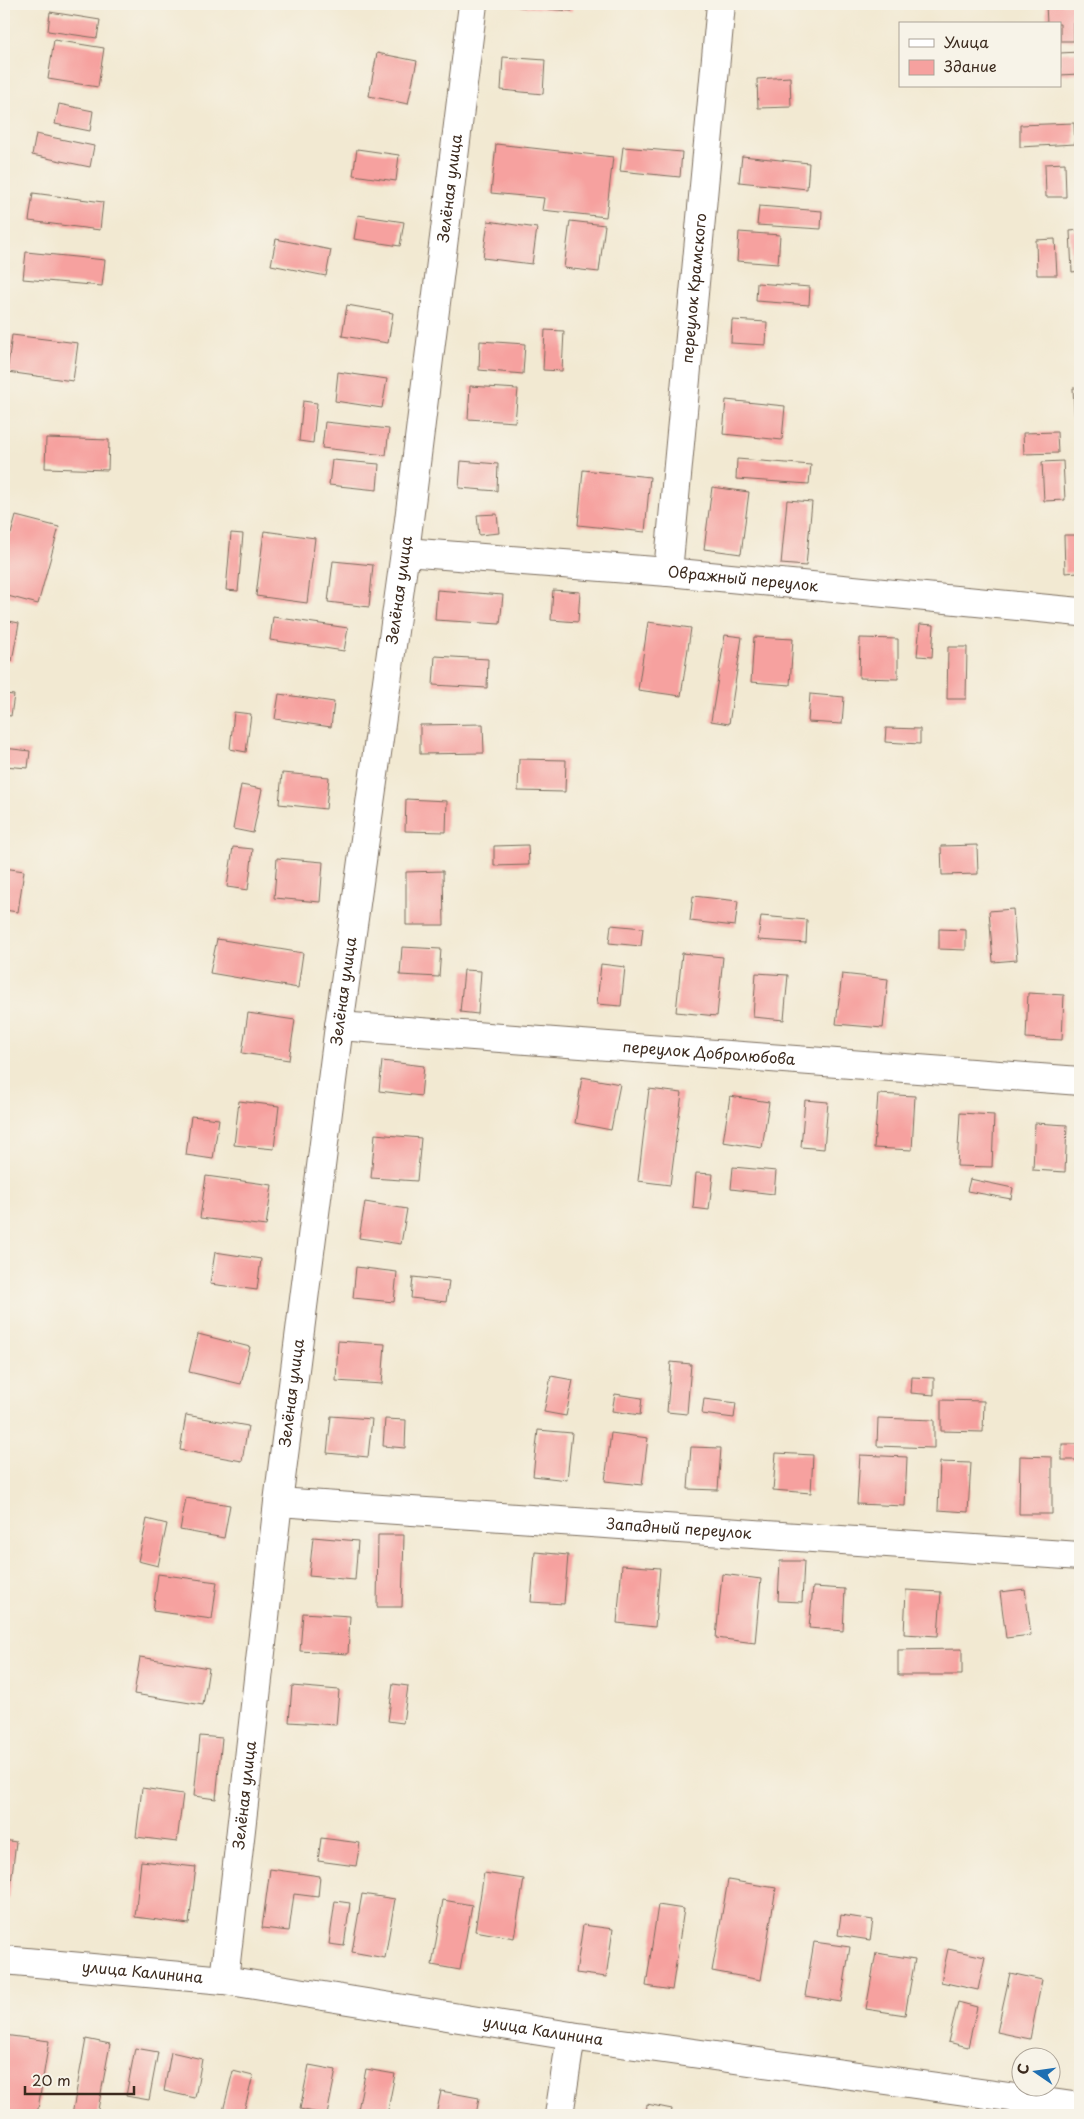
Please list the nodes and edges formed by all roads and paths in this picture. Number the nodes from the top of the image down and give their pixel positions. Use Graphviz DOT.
graph roads {
  1 [pos="473,4"];
  2 [pos="721,4"];
  3 [pos="405,552"];
  4 [pos="668,572"];
  5 [pos="1080,612"];
  6 [pos="339,1026"];
  7 [pos="1080,1081"];
  8 [pos="278,1502"];
  9 [pos="1080,1556"];
  10 [pos="4,1960"];
  11 [pos="224,1980"];
  12 [pos="571,2036"];
  13 [pos="1080,2107"];
  14 [pos="1035,2108"];
  15 [pos="559,2115"];
  1 -- 3 [label="street, Зелёная улица"];
  2 -- 4 [label="street, переулок Крамского"];
  3 -- 4 [label="street, Овражный переулок"];
  3 -- 6 [label="street, Зелёная улица"];
  4 -- 5 [label="street, Овражный переулок"];
  6 -- 7 [label="street, переулок Добролюбова"];
  6 -- 8 [label="street, Зелёная улица"];
  8 -- 9 [label="street, Западный переулок"];
  8 -- 11 [label="street, Зелёная улица"];
  10 -- 11 [label="street, улица Калинина"];
  11 -- 12 [label="street, улица Калинина"];
  12 -- 14 [label="street, улица Калинина"];
  12 -- 15 [label="street"];
  13 -- 14 [label="street, улица Калинина"];
}
